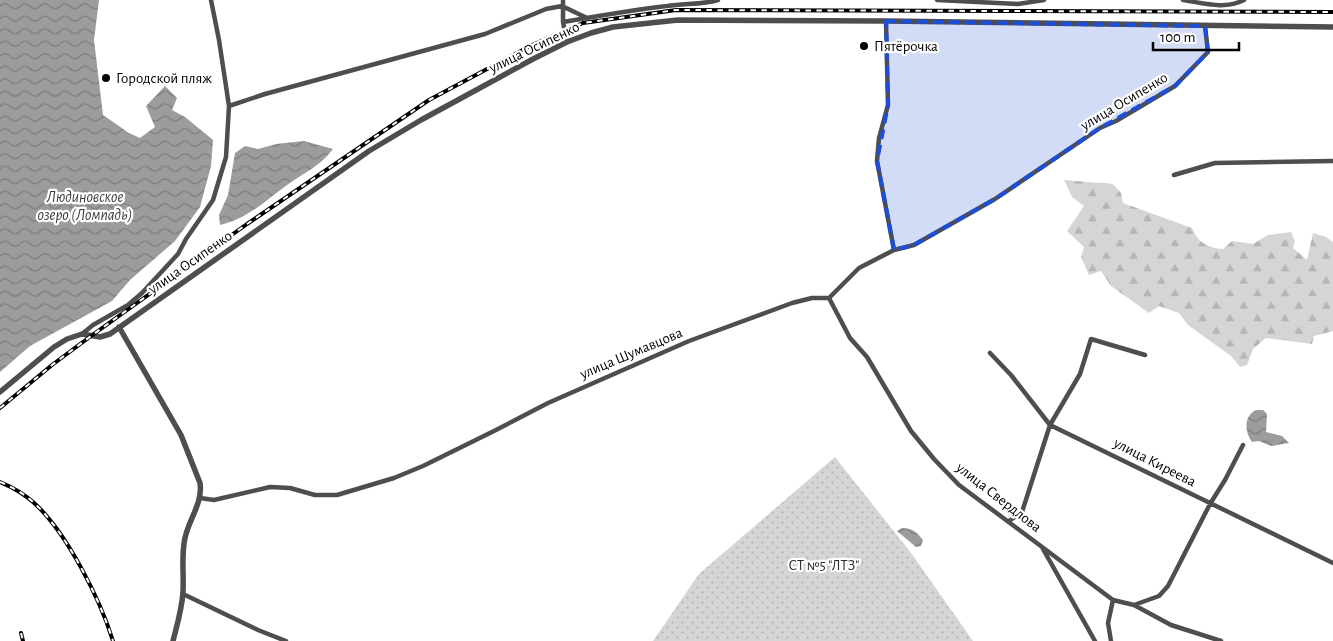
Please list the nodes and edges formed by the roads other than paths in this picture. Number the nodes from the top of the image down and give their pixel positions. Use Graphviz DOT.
graph roads {
  1 [pos="211,0"];
  2 [pos="564,0"];
  3 [pos="718,0"];
  4 [pos="938,0"];
  5 [pos="1044,0"];
  6 [pos="1183,0"];
  7 [pos="1244,0"];
  8 [pos="562,6"];
  9 [pos="586,18"];
  10 [pos="886,21"];
  11 [pos="563,22"];
  12 [pos="1205,26"];
  13 [pos="1333,27"];
  14 [pos="567,42"];
  15 [pos="228,106"];
  16 [pos="1333,160"];
  17 [pos="1174,174"];
  18 [pos="894,250"];
  19 [pos="830,298"];
  20 [pos="120,327"];
  21 [pos="82,334"];
  22 [pos="990,354"];
  23 [pos="1145,355"];
  24 [pos="0,392"];
  25 [pos="1050,425"];
  26 [pos="1243,445"];
  27 [pos="200,498"];
  28 [pos="1210,504"];
  29 [pos="1009,521"];
  30 [pos="1042,546"];
  31 [pos="1333,563"];
  32 [pos="183,594"];
  33 [pos="1112,600"];
  34 [pos="1134,605"];
  35 [pos="173,641"];
  36 [pos="286,641"];
  37 [pos="1095,641"];
  38 [pos="1111,641"];
  39 [pos="1221,641"];
  1 -- 15 [label="street"];
  2 -- 8 [label="street"];
  3 -- 9 [label="street"];
  4 -- 5 [label="street"];
  6 -- 7 [label="street"];
  8 -- 9 [label="street, улица Осипенко"];
  8 -- 11 [label="street"];
  8 -- 15 [label="street, улица Осипенко"];
  9 -- 11 [label="street"];
  10 -- 12 [label="street, улица Осипенко"];
  10 -- 14 [label="street, улица Осипенко"];
  10 -- 18 [label="street"];
  11 -- 14 [label="street"];
  12 -- 13 [label="street, улица Осипенко"];
  12 -- 18 [label="street, улица Осипенко"];
  14 -- 20 [label="street, улица Осипенко"];
  15 -- 21 [label="street"];
  16 -- 17 [label="street"];
  18 -- 19 [label="street"];
  19 -- 27 [label="street, улица Шумавцова"];
  19 -- 29 [label="street, улица Свердлова"];
  20 -- 21 [label="street, улица Осипенко"];
  20 -- 27 [label="street"];
  21 -- 24 [label="street, улица Осипенко"];
  22 -- 25 [label="street, улица Киреева"];
  23 -- 25 [label="street"];
  25 -- 28 [label="street, улица Киреева"];
  25 -- 29 [label="street"];
  26 -- 28 [label="street"];
  27 -- 32 [label="street"];
  28 -- 31 [label="street, улица Киреева"];
  28 -- 34 [label="street"];
  29 -- 30 [label="street, улица Свердлова"];
  30 -- 33 [label="street, улица Свердлова"];
  30 -- 37 [label="street"];
  32 -- 35 [label="street"];
  32 -- 36 [label="street"];
  33 -- 34 [label="street, улица Свердлова"];
  33 -- 38 [label="street"];
  34 -- 39 [label="street, улица Свердлова"];
}
